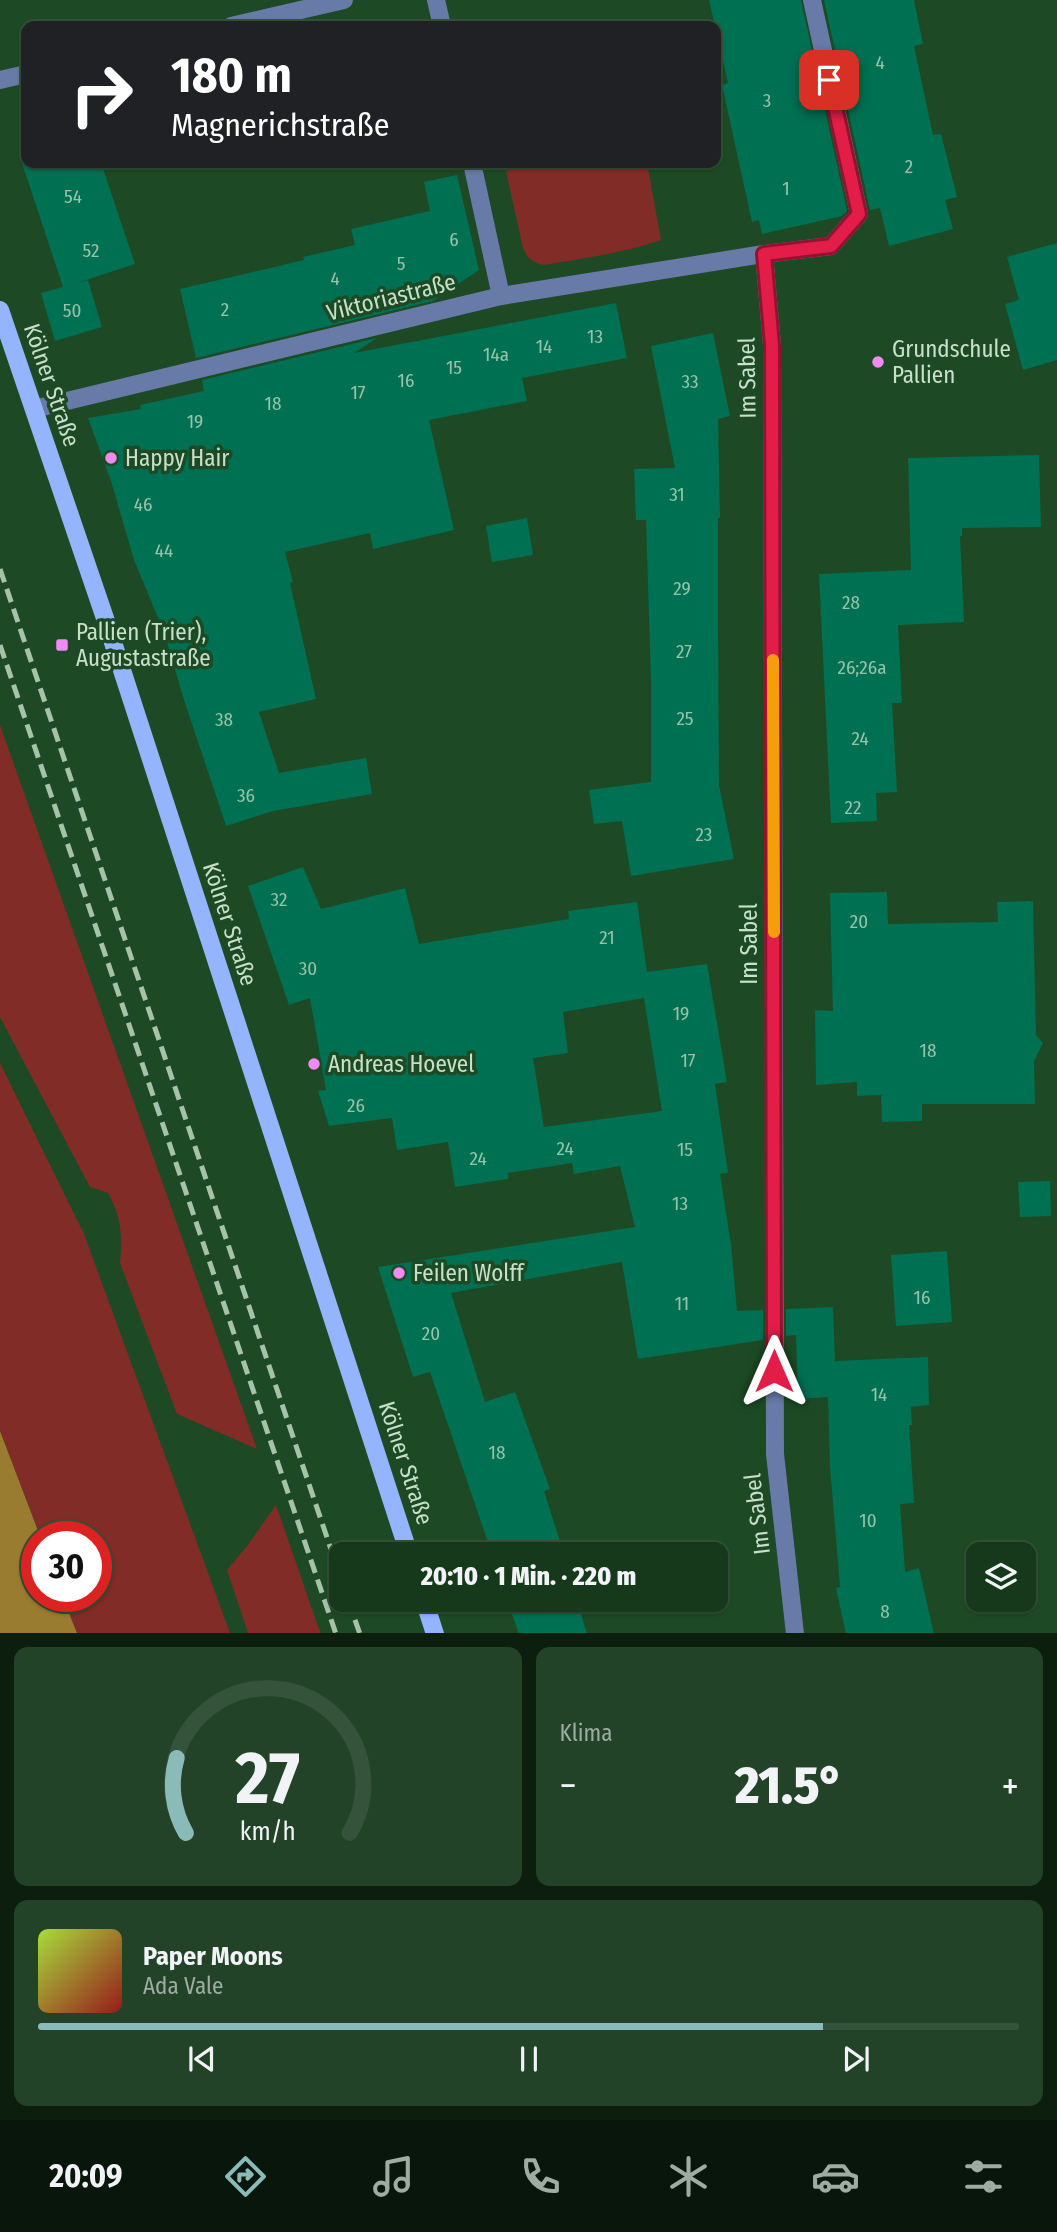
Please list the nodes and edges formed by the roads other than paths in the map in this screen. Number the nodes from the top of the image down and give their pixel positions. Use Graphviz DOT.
graph roads {
  1 [pos="344,0"];
  2 [pos="436,0"];
  3 [pos="811,0"];
  4 [pos="253,21"];
  5 [pos="441,21"];
  6 [pos="21,75"];
  7 [pos="0,80"];
  8 [pos="473,168"];
  9 [pos="764,254"];
  10 [pos="502,296"];
  11 [pos="0,310"];
  12 [pos="34,409"];
  13 [pos="405,1542"];
  14 [pos="428,1612"];
  15 [pos="435,1633"];
  16 [pos="795,1633"];
  1 -- 4 [label="street"];
  2 -- 5 [label="street"];
  3 -- 9 [label="street, Viktoriastraße"];
  6 -- 7 [label="street"];
  8 -- 10 [label="street"];
  9 -- 10 [label="street, Viktoriastraße"];
  9 -- 16 [label="street, Im Sabel"];
  10 -- 12 [label="street, Viktoriastraße"];
  11 -- 12 [label="main road, Kölner Straße"];
  12 -- 13 [label="main road, Kölner Straße"];
  14 -- 15 [label="main road"];
}
